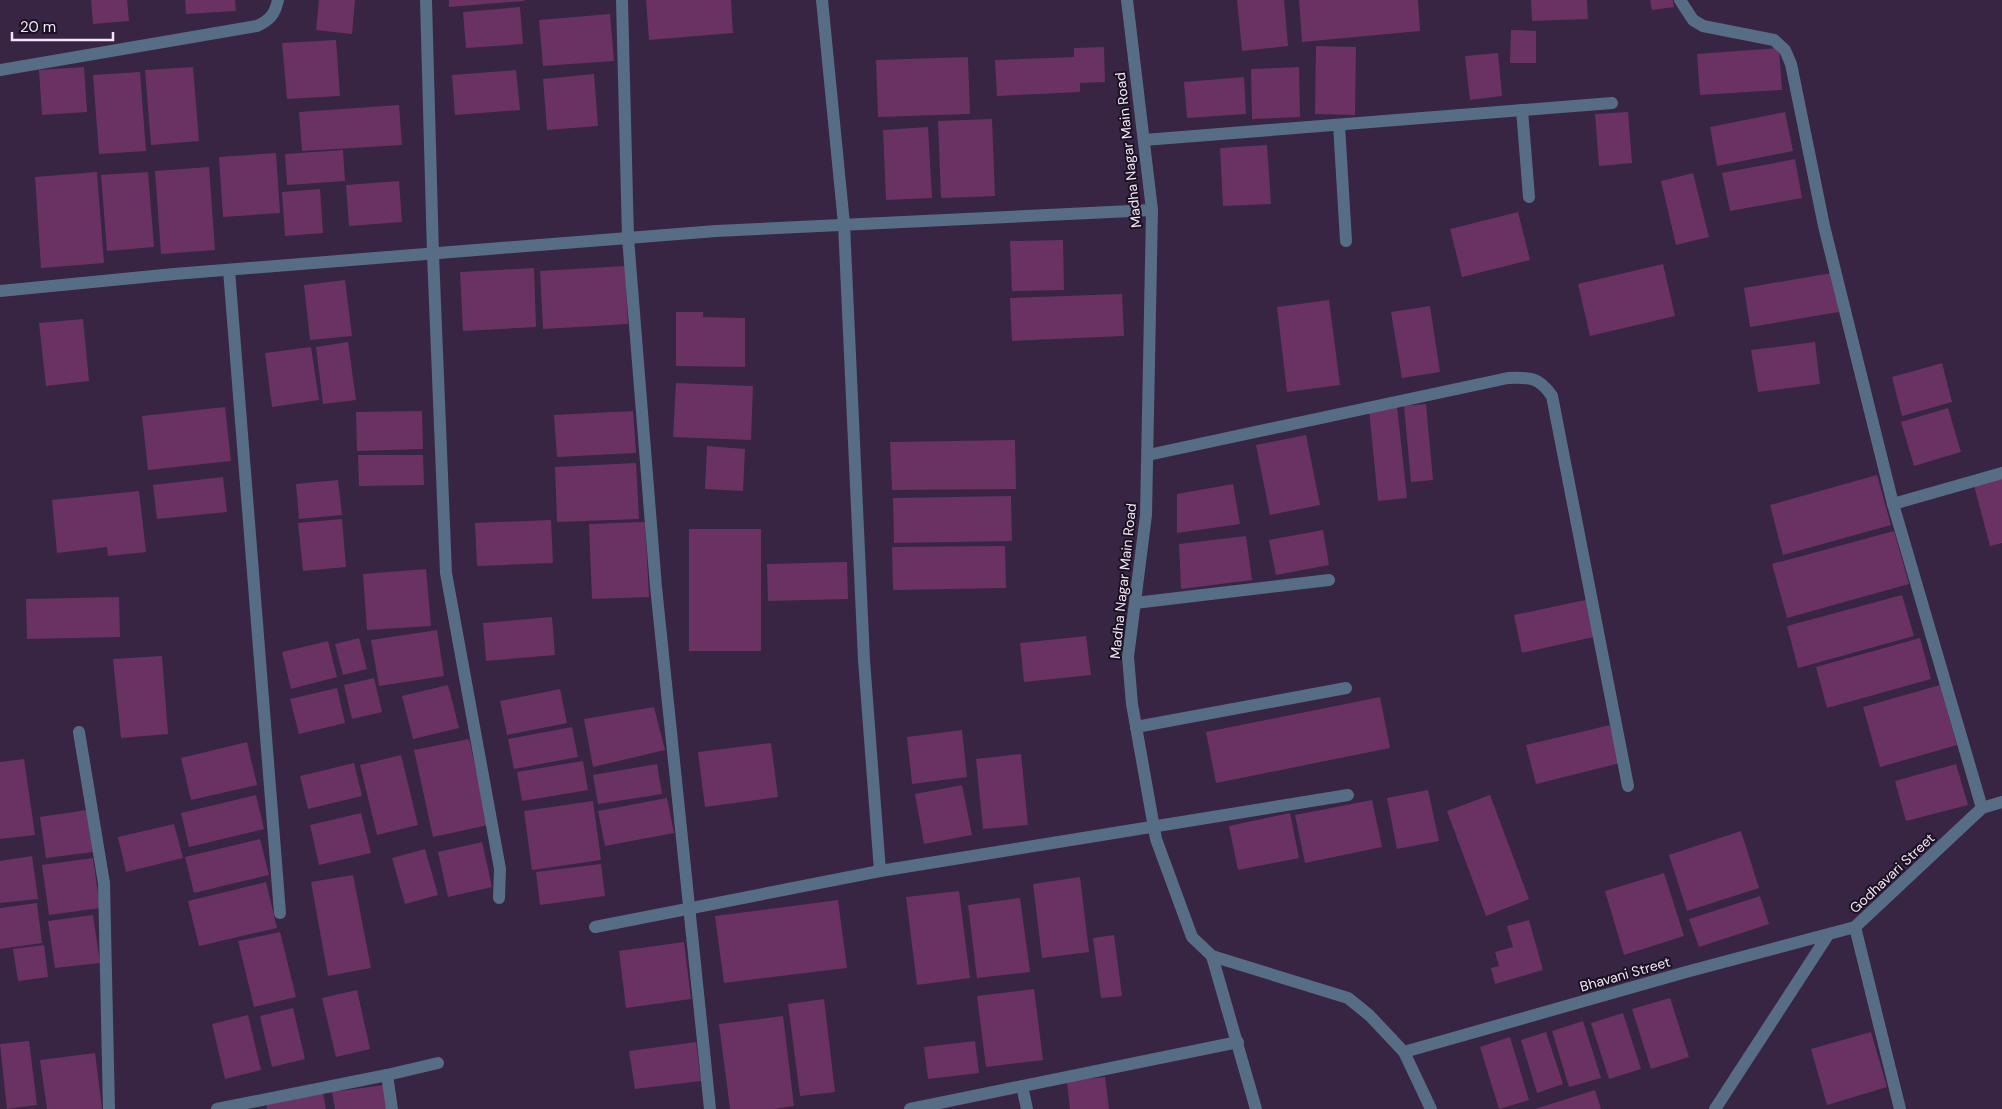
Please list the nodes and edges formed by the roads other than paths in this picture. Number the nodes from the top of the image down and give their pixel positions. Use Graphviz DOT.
graph roads {
  1 [pos="278,0"];
  2 [pos="426,0"];
  3 [pos="622,0"];
  4 [pos="822,0"];
  5 [pos="1127,0"];
  6 [pos="1680,0"];
  7 [pos="0,70"];
  8 [pos="1612,104"];
  9 [pos="1522,110"];
  10 [pos="1339,125"];
  11 [pos="1144,140"];
  12 [pos="1529,197"];
  13 [pos="1152,210"];
  14 [pos="844,224"];
  15 [pos="628,238"];
  16 [pos="1346,241"];
  17 [pos="433,254"];
  18 [pos="229,270"];
  19 [pos="0,291"];
  20 [pos="1148,455"];
  21 [pos="2002,472"];
  22 [pos="1893,504"];
  23 [pos="1329,580"];
  24 [pos="1135,603"];
  25 [pos="1346,688"];
  26 [pos="1136,726"];
  27 [pos="79,732"];
  28 [pos="1628,786"];
  29 [pos="1348,795"];
  30 [pos="2002,802"];
  31 [pos="1982,808"];
  32 [pos="1154,826"];
  33 [pos="880,871"];
  34 [pos="499,898"];
  35 [pos="689,908"];
  36 [pos="280,912"];
  37 [pos="595,927"];
  38 [pos="1855,927"];
  39 [pos="1828,935"];
  40 [pos="1212,956"];
  41 [pos="1238,1042"];
  42 [pos="1404,1052"];
  43 [pos="438,1063"];
  44 [pos="387,1075"];
  45 [pos="1022,1086"];
  46 [pos="225,1108"];
  47 [pos="109,1109"];
  48 [pos="392,1109"];
  49 [pos="710,1109"];
  50 [pos="910,1109"];
  51 [pos="1027,1109"];
  52 [pos="1256,1109"];
  53 [pos="1431,1109"];
  54 [pos="1715,1109"];
  55 [pos="1900,1109"];
  1 -- 7 [label="street"];
  2 -- 17 [label="street"];
  3 -- 15 [label="street"];
  4 -- 14 [label="street"];
  5 -- 11 [label="street, Madha Nagar Main Road"];
  6 -- 22 [label="street"];
  8 -- 9 [label="street"];
  9 -- 10 [label="street"];
  9 -- 12 [label="street"];
  10 -- 11 [label="street"];
  10 -- 16 [label="street"];
  11 -- 13 [label="street, Madha Nagar Main Road"];
  13 -- 14 [label="street"];
  13 -- 20 [label="street, Madha Nagar Main Road"];
  14 -- 15 [label="street"];
  14 -- 33 [label="street"];
  15 -- 17 [label="street"];
  15 -- 35 [label="street"];
  17 -- 18 [label="street"];
  17 -- 34 [label="street"];
  18 -- 19 [label="street"];
  18 -- 36 [label="street"];
  20 -- 24 [label="street, Madha Nagar Main Road"];
  20 -- 28 [label="street"];
  21 -- 22 [label="street"];
  22 -- 31 [label="street"];
  23 -- 24 [label="street"];
  24 -- 26 [label="street, Madha Nagar Main Road"];
  25 -- 26 [label="street"];
  26 -- 32 [label="street, Madha Nagar Main Road"];
  27 -- 47 [label="street"];
  29 -- 32 [label="street"];
  30 -- 31 [label="street, Godhavari Street"];
  31 -- 38 [label="street, Godhavari Street"];
  32 -- 33 [label="street"];
  32 -- 40 [label="street, Madha Nagar Main Road"];
  33 -- 35 [label="street"];
  35 -- 37 [label="street"];
  35 -- 49 [label="street"];
  38 -- 39 [label="street, Bhavani Street"];
  38 -- 55 [label="street, Godhavari Street"];
  39 -- 42 [label="street, Bhavani Street"];
  39 -- 54 [label="street"];
  40 -- 41 [label="street"];
  40 -- 42 [label="street, Madha Nagar Main Road"];
  41 -- 45 [label="street"];
  41 -- 52 [label="street"];
  42 -- 53 [label="street, Madha Nagar Main Road"];
  43 -- 44 [label="street"];
  44 -- 46 [label="street"];
  44 -- 48 [label="street"];
  45 -- 50 [label="street"];
  45 -- 51 [label="street"];
}
